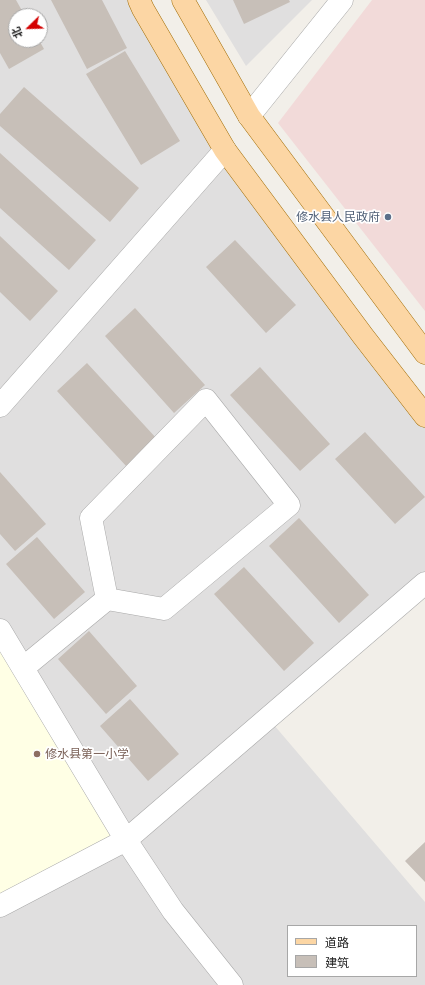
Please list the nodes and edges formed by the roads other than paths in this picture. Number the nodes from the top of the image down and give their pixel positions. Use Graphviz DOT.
graph roads {
  1 [pos="139,0"];
  2 [pos="183,0"];
  3 [pos="342,0"];
  4 [pos="249,116"];
  5 [pos="225,150"];
  6 [pos="425,353"];
  7 [pos="0,406"];
  8 [pos="425,416"];
  9 [pos="425,583"];
  10 [pos="107,599"];
  11 [pos="0,630"];
  12 [pos="23,668"];
  13 [pos="126,840"];
  14 [pos="0,906"];
  15 [pos="232,985"];
  1 -- 5 [label="main road"];
  2 -- 4 [label="main road"];
  3 -- 4 [label="street"];
  4 -- 6 [label="main road"];
  5 -- 7 [label="street"];
  5 -- 8 [label="main road"];
  9 -- 13 [label="street"];
  10 -- 10 [label="street"];
  10 -- 12 [label="street"];
  11 -- 12 [label="street"];
  12 -- 13 [label="street"];
  13 -- 14 [label="street"];
  13 -- 15 [label="street"];
}
